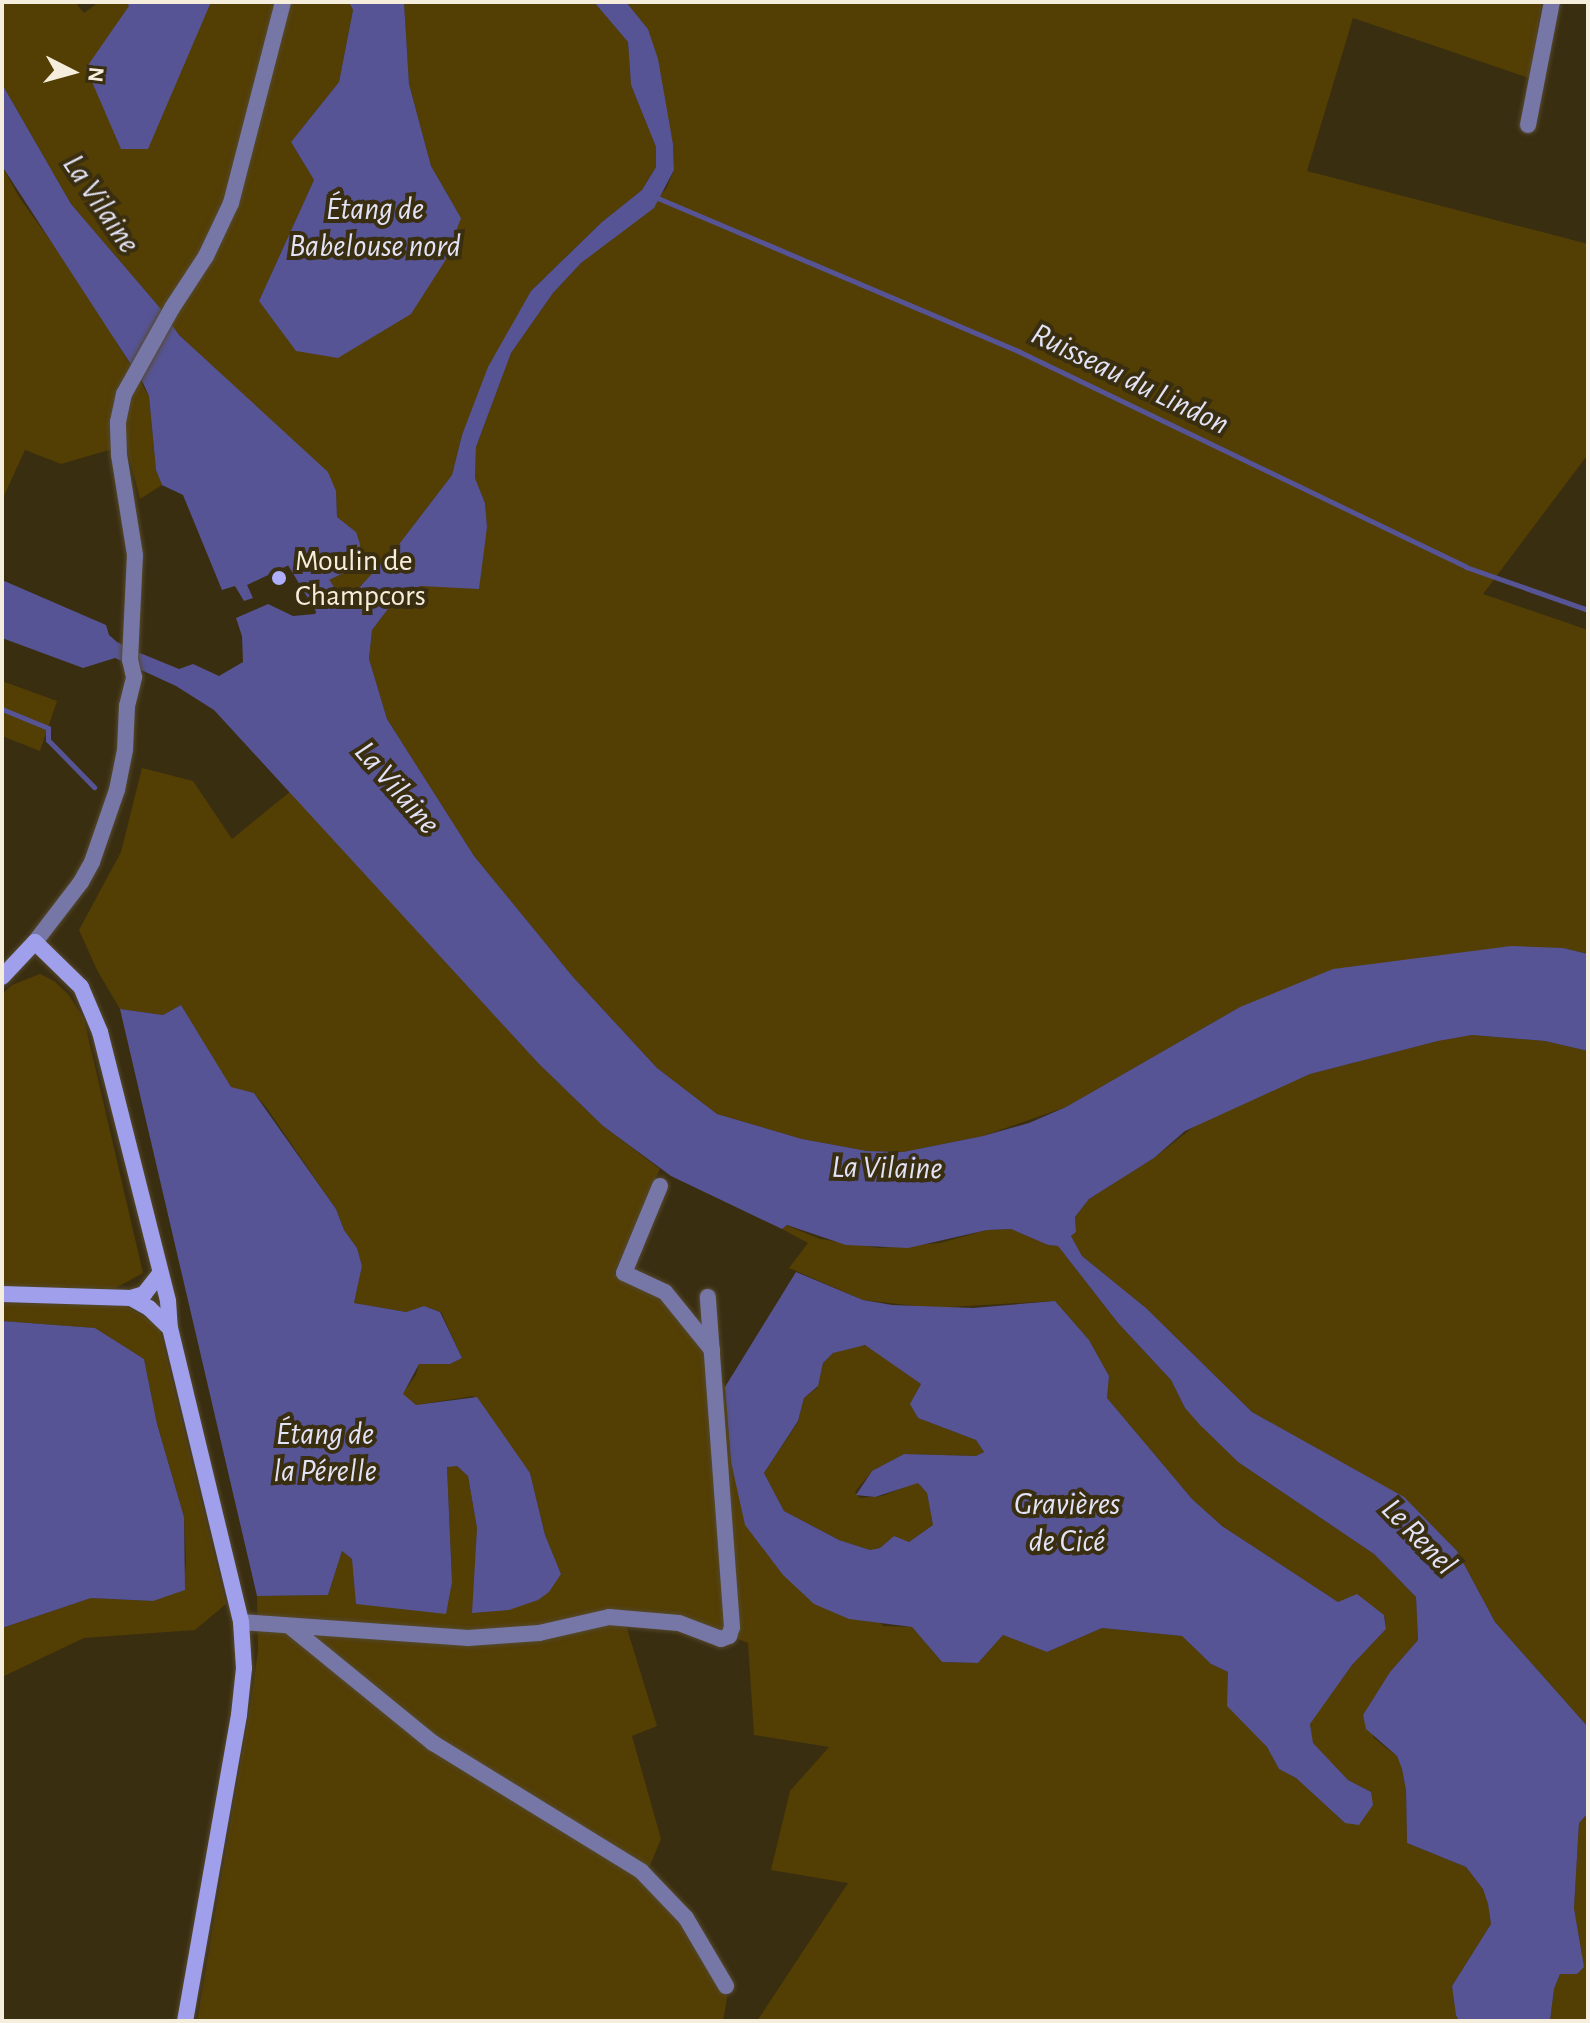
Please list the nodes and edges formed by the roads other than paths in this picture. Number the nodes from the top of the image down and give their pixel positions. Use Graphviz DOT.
graph roads {
  1 [pos="283,2"];
  2 [pos="1552,2"];
  3 [pos="1528,125"];
  4 [pos="35,942"];
  5 [pos="2,977"];
  6 [pos="660,1186"];
  7 [pos="159,1275"];
  8 [pos="2,1294"];
  9 [pos="708,1297"];
  10 [pos="131,1298"];
  11 [pos="170,1328"];
  12 [pos="712,1350"];
  13 [pos="241,1622"];
  14 [pos="292,1628"];
  15 [pos="726,1986"];
  16 [pos="185,2021"];
  1 -- 4 [label="street"];
  2 -- 3 [label="street"];
  4 -- 5 [label="main road"];
  4 -- 7 [label="main road"];
  6 -- 12 [label="street"];
  7 -- 10 [label="main road"];
  7 -- 11 [label="main road"];
  8 -- 10 [label="main road"];
  9 -- 12 [label="street"];
  10 -- 11 [label="main road"];
  11 -- 13 [label="main road"];
  12 -- 14 [label="street"];
  13 -- 14 [label="street"];
  13 -- 16 [label="main road"];
  14 -- 15 [label="street"];
}
